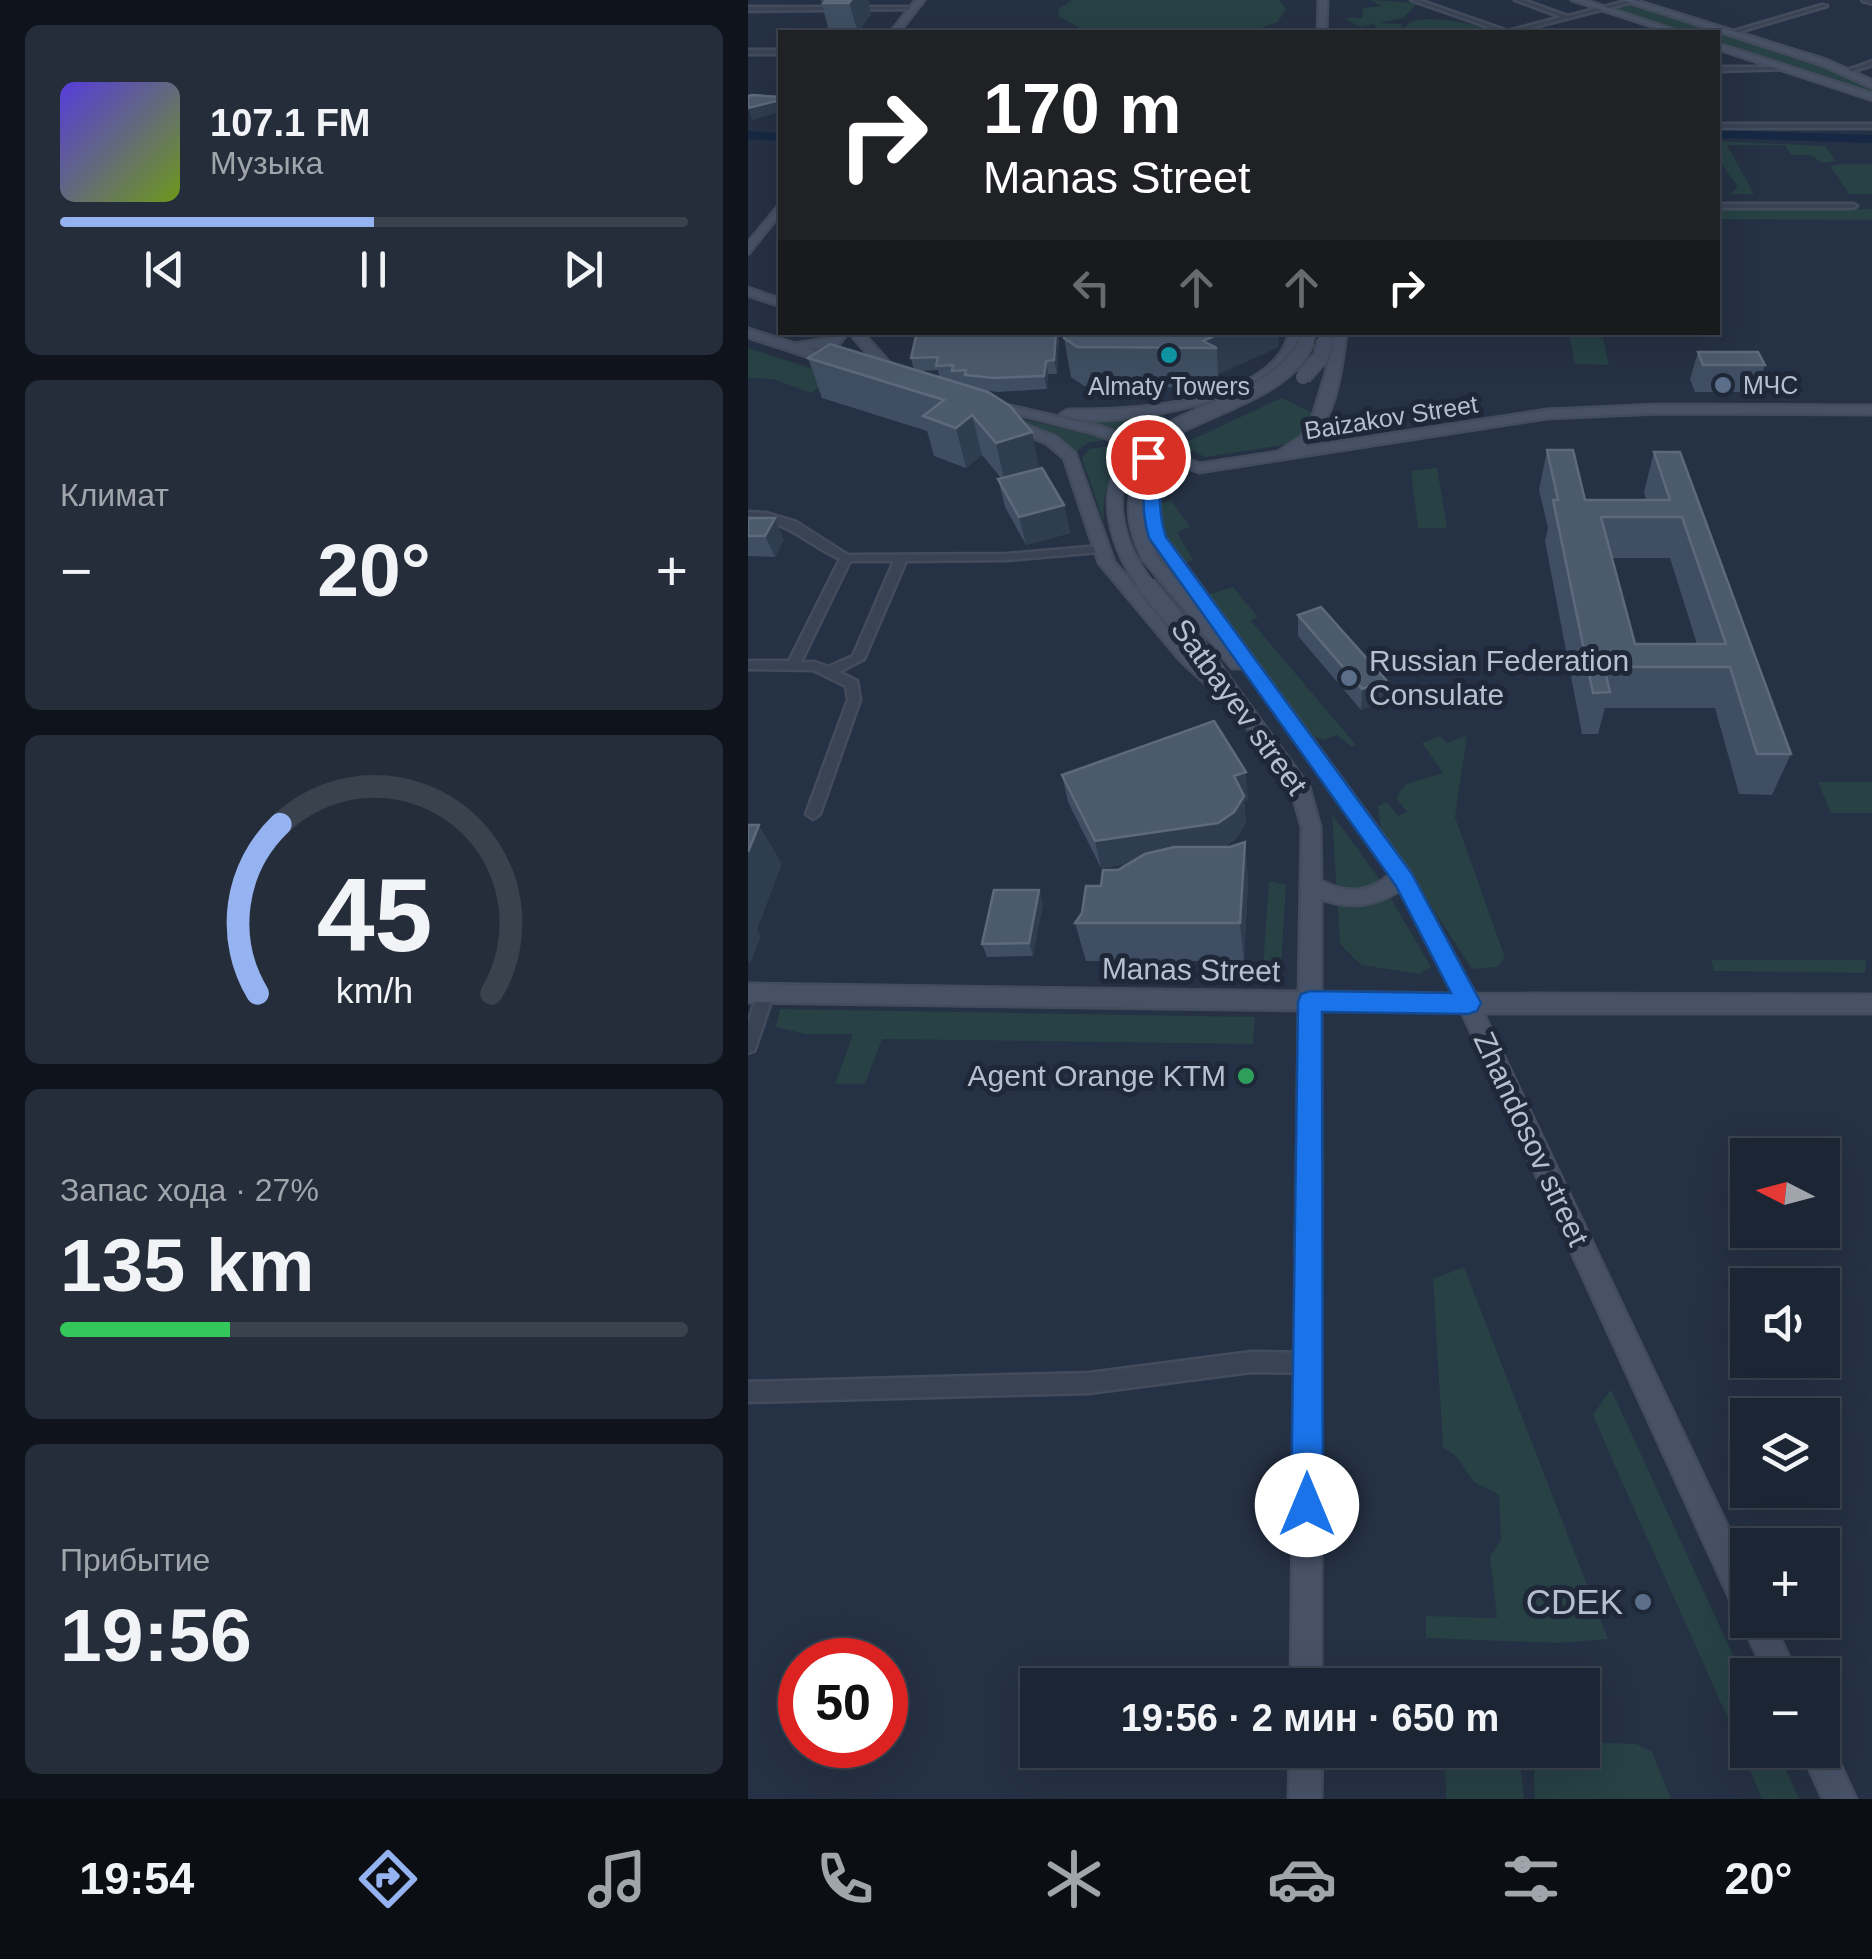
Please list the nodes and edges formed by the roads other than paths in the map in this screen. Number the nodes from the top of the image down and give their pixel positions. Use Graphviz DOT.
graph roads {
  1 [pos="920,0"];
  2 [pos="932,0"];
  3 [pos="1323,0"];
  4 [pos="1414,0"];
  5 [pos="1518,0"];
  6 [pos="1576,0"];
  7 [pos="1631,0"];
  8 [pos="1865,0"];
  9 [pos="1872,2"];
  10 [pos="1824,6"];
  11 [pos="748,9"];
  12 [pos="912,9"];
  13 [pos="1603,9"];
  14 [pos="1569,18"];
  15 [pos="896,30"];
  16 [pos="910,30"];
  17 [pos="1322,30"];
  18 [pos="1502,30"];
  19 [pos="1517,30"];
  20 [pos="1670,30"];
  21 [pos="1730,33"];
  22 [pos="1720,47"];
  23 [pos="748,52"];
  24 [pos="778,52"];
  25 [pos="1872,63"];
  26 [pos="1720,69"];
  27 [pos="1789,69"];
  28 [pos="1847,71"];
  29 [pos="1872,85"];
  30 [pos="1872,97"];
  31 [pos="1720,126"];
  32 [pos="1872,126"];
  33 [pos="778,191"];
  34 [pos="1724,195"];
  35 [pos="1720,206"];
  36 [pos="778,210"];
  37 [pos="748,230"];
  38 [pos="748,251"];
  39 [pos="748,291"];
  40 [pos="748,301"];
  41 [pos="778,305"];
  42 [pos="778,306"];
  43 [pos="748,333"];
  44 [pos="840,335"];
  45 [pos="858,335"];
  46 [pos="1296,335"];
  47 [pos="1311,335"];
  48 [pos="1326,335"];
  49 [pos="1340,335"];
  50 [pos="784,346"];
  51 [pos="851,367"];
  52 [pos="867,372"];
  53 [pos="1186,407"];
  54 [pos="1012,410"];
  55 [pos="1872,410"];
  56 [pos="1312,430"];
  57 [pos="1349,446"];
  58 [pos="1140,448"];
  59 [pos="1083,453"];
  60 [pos="748,515"];
  61 [pos="1100,548"];
  62 [pos="902,557"];
  63 [pos="846,558"];
  64 [pos="1206,644"];
  65 [pos="748,665"];
  66 [pos="793,666"];
  67 [pos="831,671"];
  68 [pos="1272,700"];
  69 [pos="1241,708"];
  70 [pos="813,814"];
  71 [pos="1402,876"];
  72 [pos="1312,886"];
  73 [pos="757,994"];
  74 [pos="1310,1002"];
  75 [pos="1468,1003"];
  76 [pos="1872,1004"];
  77 [pos="748,1046"];
  78 [pos="1308,1363"];
  79 [pos="748,1392"];
  80 [pos="1730,1564"];
  81 [pos="1306,1668"];
  82 [pos="1306,1768"];
  83 [pos="1825,1768"];
  84 [pos="1305,1799"];
  85 [pos="1840,1799"];
  1 -- 12 [label="main road"];
  2 -- 16 [label="main road"];
  3 -- 17 [label="main road"];
  4 -- 18 [label="street"];
  5 -- 14 [label="street"];
  6 -- 13 [label="main road"];
  7 -- 13 [label="street"];
  7 -- 21 [label="main road"];
  8 -- 9 [label="street"];
  10 -- 21 [label="street"];
  11 -- 12 [label="street"];
  12 -- 15 [label="main road"];
  13 -- 14 [label="street"];
  13 -- 20 [label="main road"];
  14 -- 19 [label="street"];
  21 -- 28 [label="main road"];
  22 -- 27 [label="main road"];
  23 -- 24 [label="street"];
  25 -- 28 [label="street"];
  26 -- 27 [label="street"];
  27 -- 30 [label="main road"];
  28 -- 29 [label="main road"];
  31 -- 32 [label="street"];
  33 -- 37 [label="main road"];
  34 -- 35 [label="street"];
  36 -- 38 [label="main road"];
  39 -- 41 [label="main road"];
  40 -- 42 [label="main road"];
  43 -- 50 [label="main road"];
  44 -- 50 [label="main road"];
  45 -- 52 [label="main road"];
  46 -- 53 [label="main road"];
  47 -- 64 [label="main road, Satbayev street, bridge"];
  48 -- 64 [label="main road, Satbayev street, bridge"];
  49 -- 56 [label="main road"];
  50 -- 51 [label="main road"];
  53 -- 54 [label="main road"];
  53 -- 56 [label="main road"];
  54 -- 58 [label="main road, Baizakov Street"];
  54 -- 59 [label="main road, Baizakov Street"];
  55 -- 57 [label="main road, Baizakov Street"];
  56 -- 57 [label="main road"];
  57 -- 58 [label="main road, Baizakov Street"];
  58 -- 59 [label="main road"];
  58 -- 68 [label="main road"];
  59 -- 61 [label="main road"];
  60 -- 63 [label="street"];
  61 -- 62 [label="street"];
  61 -- 69 [label="main road"];
  62 -- 63 [label="street"];
  62 -- 67 [label="street"];
  63 -- 66 [label="street"];
  64 -- 68 [label="main road, Satbayev street"];
  64 -- 69 [label="main road, Satbayev street"];
  65 -- 66 [label="street"];
  66 -- 67 [label="street"];
  67 -- 70 [label="street"];
  68 -- 71 [label="main road, Zhandosov street"];
  69 -- 72 [label="main road, Satbayev street"];
  71 -- 72 [label="main road"];
  71 -- 75 [label="main road, Zhandosov street"];
  72 -- 74 [label="main road, Satbayev street"];
  73 -- 74 [label="main road, Manas Street"];
  73 -- 77 [label="street"];
  74 -- 75 [label="main road, Manas Street"];
  74 -- 78 [label="main road, Satbayev street"];
  75 -- 76 [label="main road, Manas Street"];
  75 -- 80 [label="main road, Zhandosov street"];
  78 -- 79 [label="street"];
  78 -- 81 [label="main road, Satbayev street"];
  82 -- 84 [label="main road"];
  83 -- 85 [label="main road"];
}
